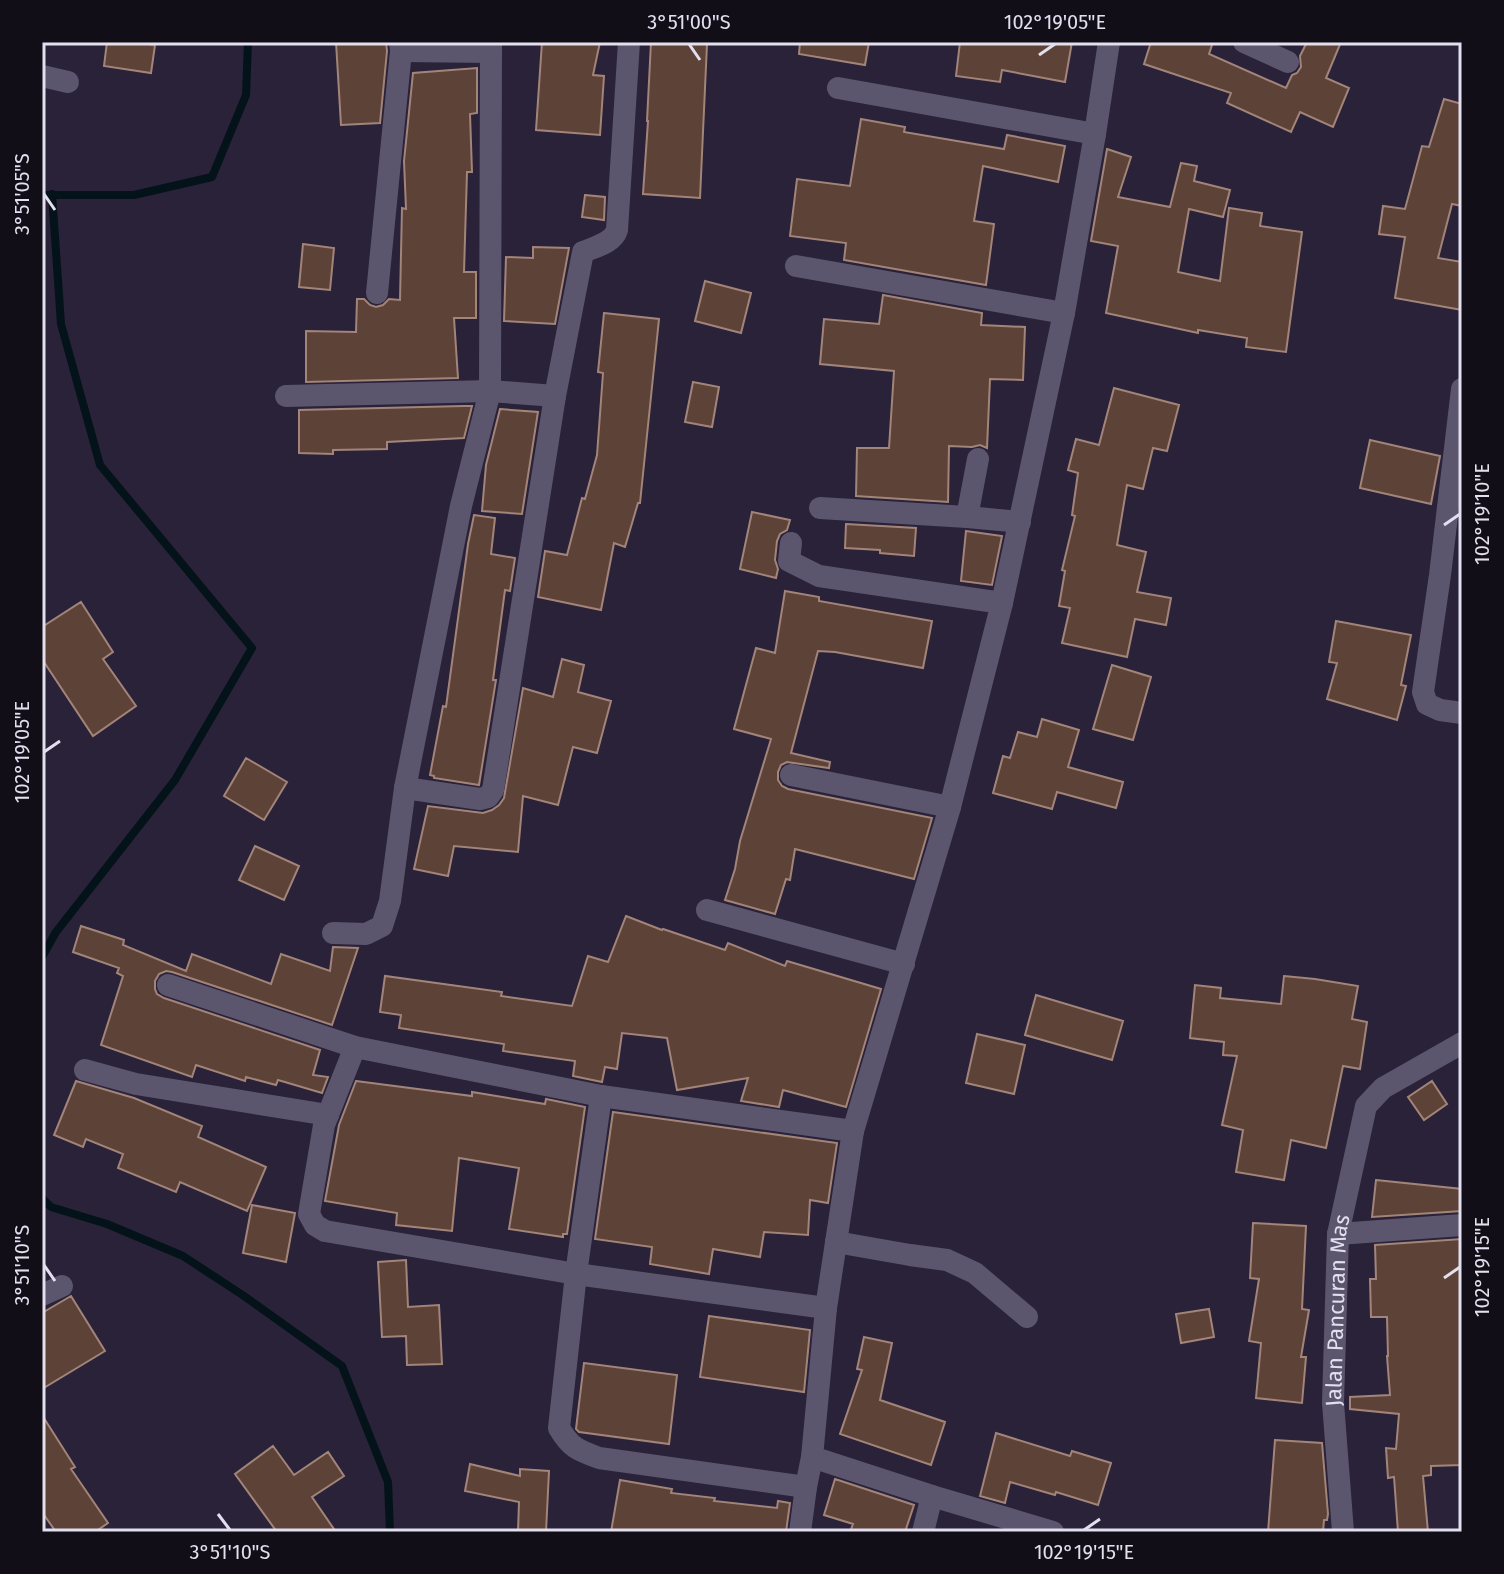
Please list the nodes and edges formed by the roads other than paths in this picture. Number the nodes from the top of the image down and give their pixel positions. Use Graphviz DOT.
graph roads {
  1 [pos="629,42"];
  2 [pos="1109,42"];
  3 [pos="1244,42"];
  4 [pos="401,46"];
  5 [pos="491,47"];
  6 [pos="1288,62"];
  7 [pos="42,76"];
  8 [pos="68,82"];
  9 [pos="838,88"];
  10 [pos="1095,134"];
  11 [pos="796,266"];
  12 [pos="377,293"];
  13 [pos="1064,313"];
  14 [pos="1462,389"];
  15 [pos="490,391"];
  16 [pos="286,396"];
  17 [pos="555,396"];
  18 [pos="978,459"];
  19 [pos="820,508"];
  20 [pos="967,517"];
  21 [pos="1020,522"];
  22 [pos="791,543"];
  23 [pos="1002,603"];
  24 [pos="1462,713"];
  25 [pos="791,775"];
  26 [pos="405,788"];
  27 [pos="950,807"];
  28 [pos="707,910"];
  29 [pos="333,933"];
  30 [pos="904,964"];
  31 [pos="168,985"];
  32 [pos="1462,1043"];
  33 [pos="355,1047"];
  34 [pos="85,1070"];
  35 [pos="601,1096"];
  36 [pos="328,1115"];
  37 [pos="853,1131"];
  38 [pos="1462,1225"];
  39 [pos="1338,1234"];
  40 [pos="836,1242"];
  41 [pos="576,1274"];
  42 [pos="826,1308"];
  43 [pos="1027,1317"];
  44 [pos="812,1457"];
  45 [pos="806,1487"];
  46 [pos="932,1496"];
  47 [pos="800,1532"];
  48 [pos="923,1532"];
  49 [pos="1053,1532"];
  50 [pos="1343,1532"];
  1 -- 17 [label="street"];
  2 -- 10 [label="street"];
  3 -- 6 [label="street"];
  4 -- 5 [label="street"];
  4 -- 12 [label="street"];
  5 -- 15 [label="street"];
  7 -- 8 [label="street"];
  9 -- 10 [label="street"];
  10 -- 13 [label="street"];
  11 -- 13 [label="street"];
  13 -- 21 [label="street"];
  14 -- 24 [label="street"];
  15 -- 16 [label="street"];
  15 -- 17 [label="street"];
  15 -- 26 [label="street"];
  17 -- 26 [label="street"];
  18 -- 20 [label="street"];
  19 -- 20 [label="street"];
  20 -- 21 [label="street"];
  21 -- 23 [label="street"];
  22 -- 23 [label="street"];
  23 -- 27 [label="street"];
  25 -- 27 [label="street"];
  26 -- 29 [label="street"];
  27 -- 30 [label="street"];
  28 -- 30 [label="street"];
  30 -- 37 [label="street"];
  31 -- 33 [label="street"];
  32 -- 39 [label="street, Jalan Pancuran Mas"];
  33 -- 35 [label="street"];
  33 -- 36 [label="street"];
  34 -- 36 [label="street"];
  35 -- 37 [label="street"];
  35 -- 41 [label="street"];
  36 -- 41 [label="street"];
  37 -- 40 [label="street"];
  38 -- 39 [label="street"];
  39 -- 50 [label="street, Jalan Pancuran Mas"];
  40 -- 42 [label="street"];
  40 -- 43 [label="street"];
  41 -- 42 [label="street"];
  41 -- 45 [label="street"];
  42 -- 44 [label="street"];
  44 -- 45 [label="street"];
  44 -- 46 [label="street"];
  45 -- 47 [label="street"];
  46 -- 48 [label="street"];
  46 -- 49 [label="street"];
}
